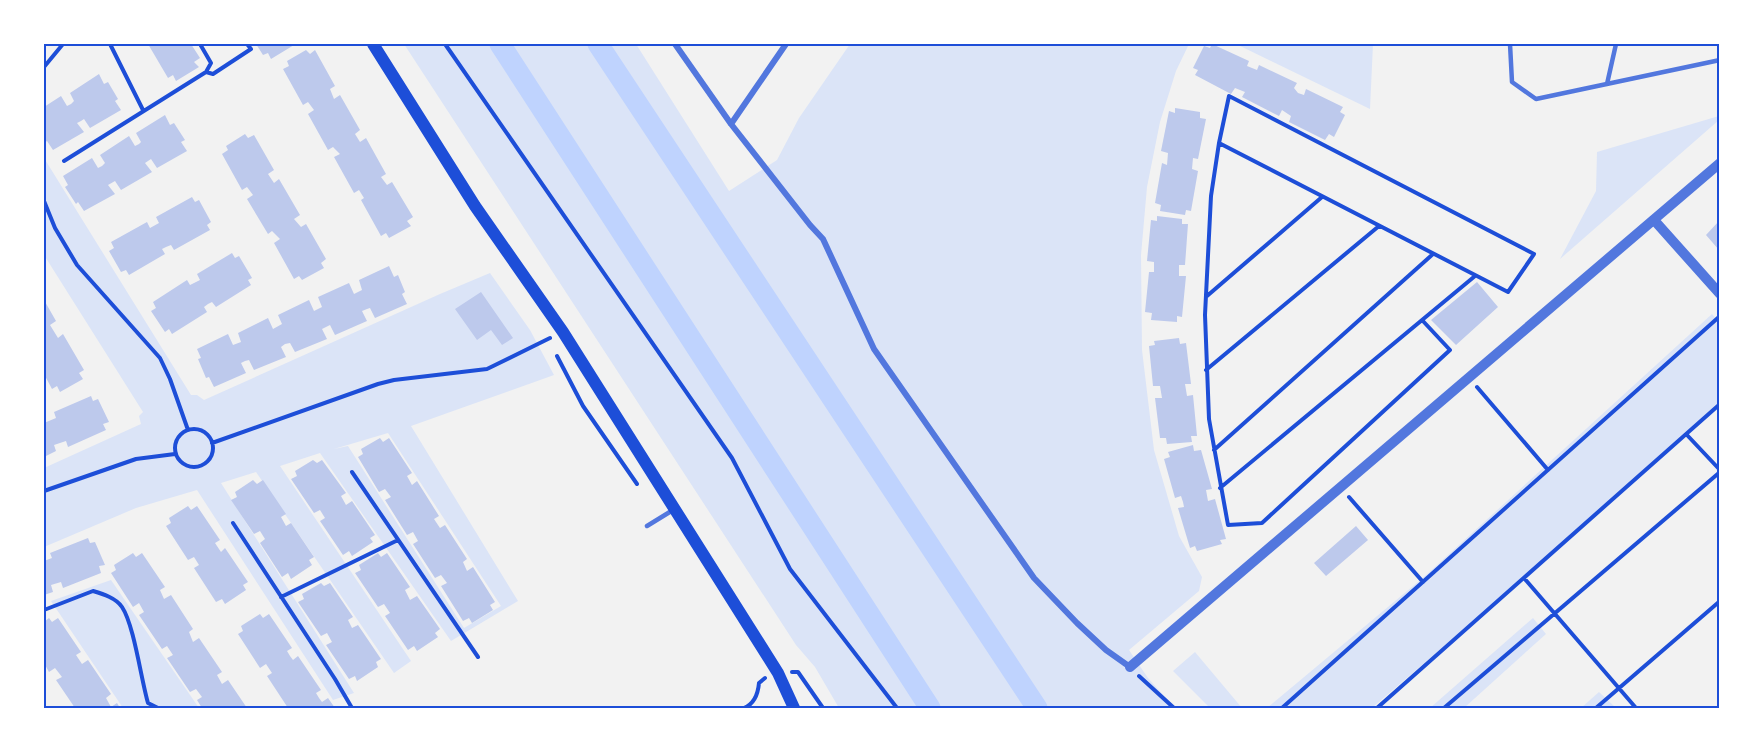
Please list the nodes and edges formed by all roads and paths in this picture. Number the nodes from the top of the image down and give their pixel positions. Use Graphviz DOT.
graph roads {
  1 [pos="63,44"];
  2 [pos="110,44"];
  3 [pos="200,44"];
  4 [pos="248,44"];
  5 [pos="373,44"];
  6 [pos="445,44"];
  7 [pos="675,44"];
  8 [pos="786,44"];
  9 [pos="1510,44"];
  10 [pos="1616,44"];
  11 [pos="1719,60"];
  12 [pos="44,67"];
  13 [pos="206,72"];
  14 [pos="1607,84"];
  15 [pos="143,110"];
  16 [pos="731,124"];
  17 [pos="1219,143"];
  18 [pos="64,161"];
  19 [pos="1719,163"];
  20 [pos="1322,197"];
  21 [pos="44,201"];
  22 [pos="1654,220"];
  23 [pos="1379,226"];
  24 [pos="1433,254"];
  25 [pos="1475,276"];
  26 [pos="1718,289"];
  27 [pos="1206,296"];
  28 [pos="1719,316"];
  29 [pos="1422,320"];
  30 [pos="563,332"];
  31 [pos="548,339"];
  32 [pos="1206,370"];
  33 [pos="1469,377"];
  34 [pos="1719,404"];
  35 [pos="188,430"];
  36 [pos="1687,435"];
  37 [pos="213,443"];
  38 [pos="1214,450"];
  39 [pos="175,454"];
  40 [pos="1548,470"];
  41 [pos="1719,471"];
  42 [pos="352,472"];
  43 [pos="1341,487"];
  44 [pos="640,488"];
  45 [pos="1220,488"];
  46 [pos="44,491"];
  47 [pos="675,509"];
  48 [pos="233,523"];
  49 [pos="646,526"];
  50 [pos="398,540"];
  51 [pos="1524,578"];
  52 [pos="1423,582"];
  53 [pos="281,597"];
  54 [pos="1719,601"];
  55 [pos="44,610"];
  56 [pos="1554,614"];
  57 [pos="478,657"];
  58 [pos="1130,667"];
  59 [pos="778,673"];
  60 [pos="1618,687"];
  61 [pos="158,708"];
  62 [pos="352,708"];
  63 [pos="744,708"];
  64 [pos="794,708"];
  65 [pos="823,708"];
  66 [pos="897,708"];
  67 [pos="1171,708"];
  68 [pos="1282,708"];
  69 [pos="1377,708"];
  70 [pos="1444,708"];
  71 [pos="1596,708"];
  72 [pos="1636,708"];
  1 -- 12 [label="path"];
  2 -- 15 [label="path"];
  3 -- 13 [label="path"];
  4 -- 13 [label="path"];
  5 -- 30 [label="main road"];
  6 -- 66 [label="path"];
  7 -- 16 [label="street"];
  8 -- 16 [label="street"];
  9 -- 14 [label="lane"];
  10 -- 14 [label="lane"];
  11 -- 14 [label="lane"];
  13 -- 15 [label="path"];
  15 -- 18 [label="path"];
  16 -- 58 [label="street"];
  17 -- 20 [label="path"];
  17 -- 25 [label="path"];
  17 -- 27 [label="path"];
  19 -- 22 [label="street"];
  20 -- 23 [label="path"];
  20 -- 27 [label="path"];
  21 -- 35 [label="path"];
  22 -- 26 [label="street"];
  22 -- 33 [label="street"];
  23 -- 24 [label="path"];
  23 -- 32 [label="path"];
  24 -- 25 [label="path"];
  24 -- 38 [label="path"];
  25 -- 29 [label="path"];
  27 -- 32 [label="path"];
  28 -- 40 [label="path"];
  29 -- 45 [label="path"];
  29 -- 45 [label="path"];
  30 -- 31 [label="path"];
  30 -- 47 [label="main road"];
  31 -- 37 [label="path"];
  31 -- 44 [label="path"];
  32 -- 38 [label="path"];
  33 -- 40 [label="path"];
  33 -- 43 [label="street"];
  34 -- 36 [label="path"];
  35 -- 37 [label="path"];
  35 -- 39 [label="path"];
  36 -- 41 [label="path"];
  36 -- 51 [label="path"];
  37 -- 39 [label="path"];
  38 -- 45 [label="path"];
  39 -- 46 [label="path"];
  40 -- 52 [label="path"];
  41 -- 56 [label="path"];
  42 -- 50 [label="path"];
  43 -- 52 [label="path"];
  43 -- 58 [label="street"];
  47 -- 49 [label="lane"];
  47 -- 59 [label="main road"];
  48 -- 53 [label="path"];
  50 -- 53 [label="path"];
  50 -- 57 [label="path"];
  51 -- 56 [label="path"];
  51 -- 69 [label="path"];
  52 -- 68 [label="path"];
  53 -- 62 [label="path"];
  54 -- 60 [label="path"];
  55 -- 61 [label="path"];
  56 -- 60 [label="path"];
  56 -- 70 [label="path"];
  58 -- 67 [label="path"];
  59 -- 63 [label="path"];
  59 -- 64 [label="main road"];
  59 -- 65 [label="path"];
  60 -- 71 [label="path"];
  60 -- 72 [label="path"];
}
